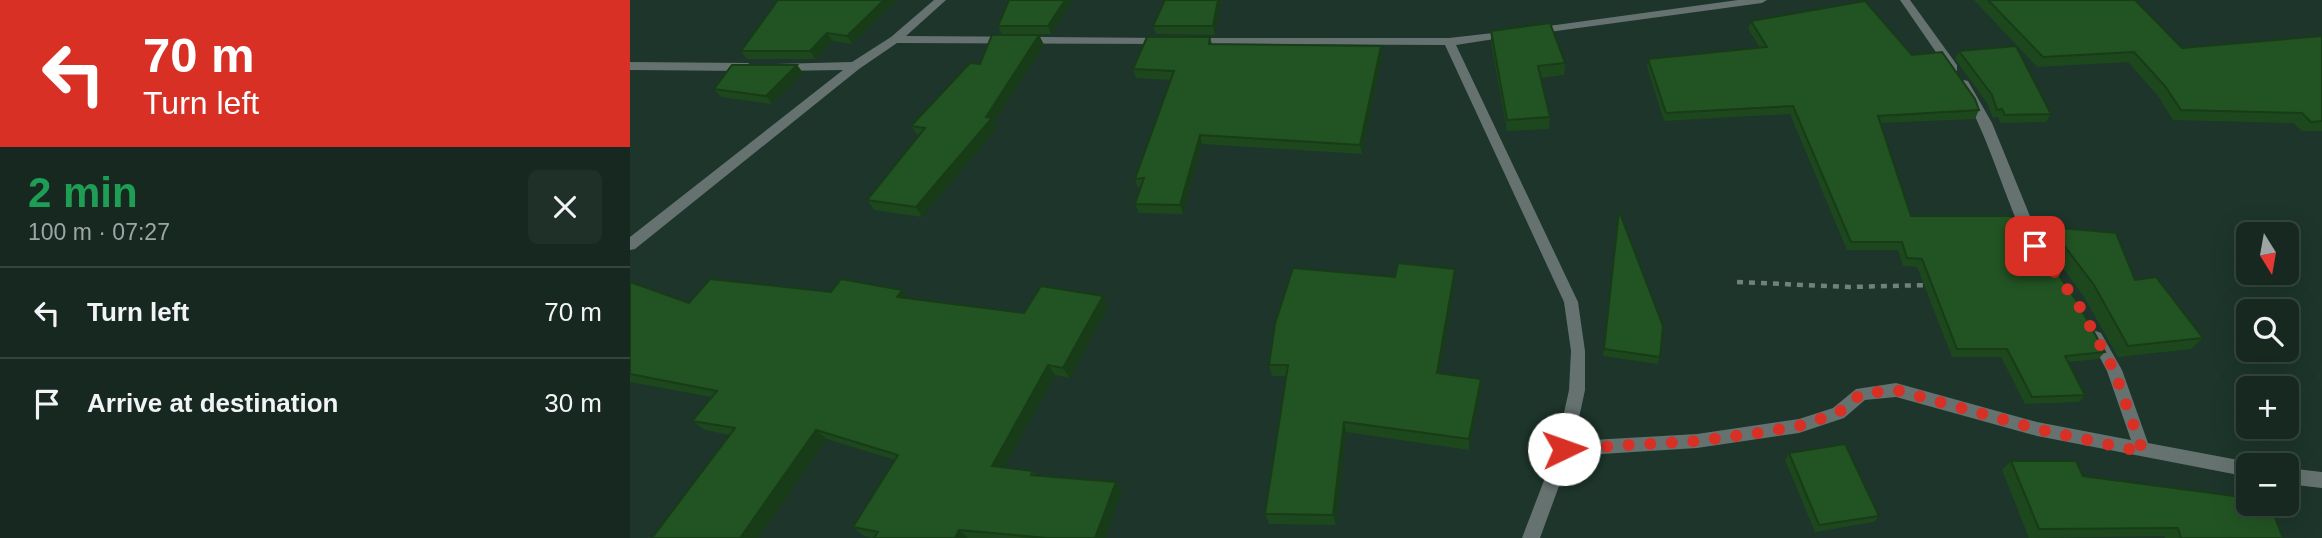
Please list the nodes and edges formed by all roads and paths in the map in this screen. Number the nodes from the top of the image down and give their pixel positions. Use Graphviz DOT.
graph roads {
  1 [pos="940,0"];
  2 [pos="1762,0"];
  3 [pos="1905,0"];
  4 [pos="895,39"];
  5 [pos="1172,41"];
  6 [pos="1186,41"];
  7 [pos="1449,42"];
  8 [pos="630,66"];
  9 [pos="855,66"];
  10 [pos="757,67"];
  11 [pos="771,67"];
  12 [pos="630,245"];
  13 [pos="2046,264"];
  14 [pos="1737,282"];
  15 [pos="1938,285"];
  16 [pos="2089,325"];
  17 [pos="1564,449"];
  18 [pos="2143,452"];
  19 [pos="2236,468"];
  20 [pos="2299,477"];
  21 [pos="2322,480"];
  22 [pos="1531,538"];
  1 -- 4 [label="street"];
  2 -- 7 [label="street"];
  3 -- 13 [label="street"];
  4 -- 5 [label="street"];
  4 -- 9 [label="street"];
  6 -- 7 [label="street"];
  7 -- 17 [label="street"];
  8 -- 10 [label="street"];
  9 -- 11 [label="street"];
  9 -- 12 [label="street"];
  14 -- 15 [label="path"];
  16 -- 18 [label="street"];
  17 -- 18 [label="street"];
  17 -- 22 [label="street"];
  18 -- 19 [label="street"];
  20 -- 21 [label="street"];
}
